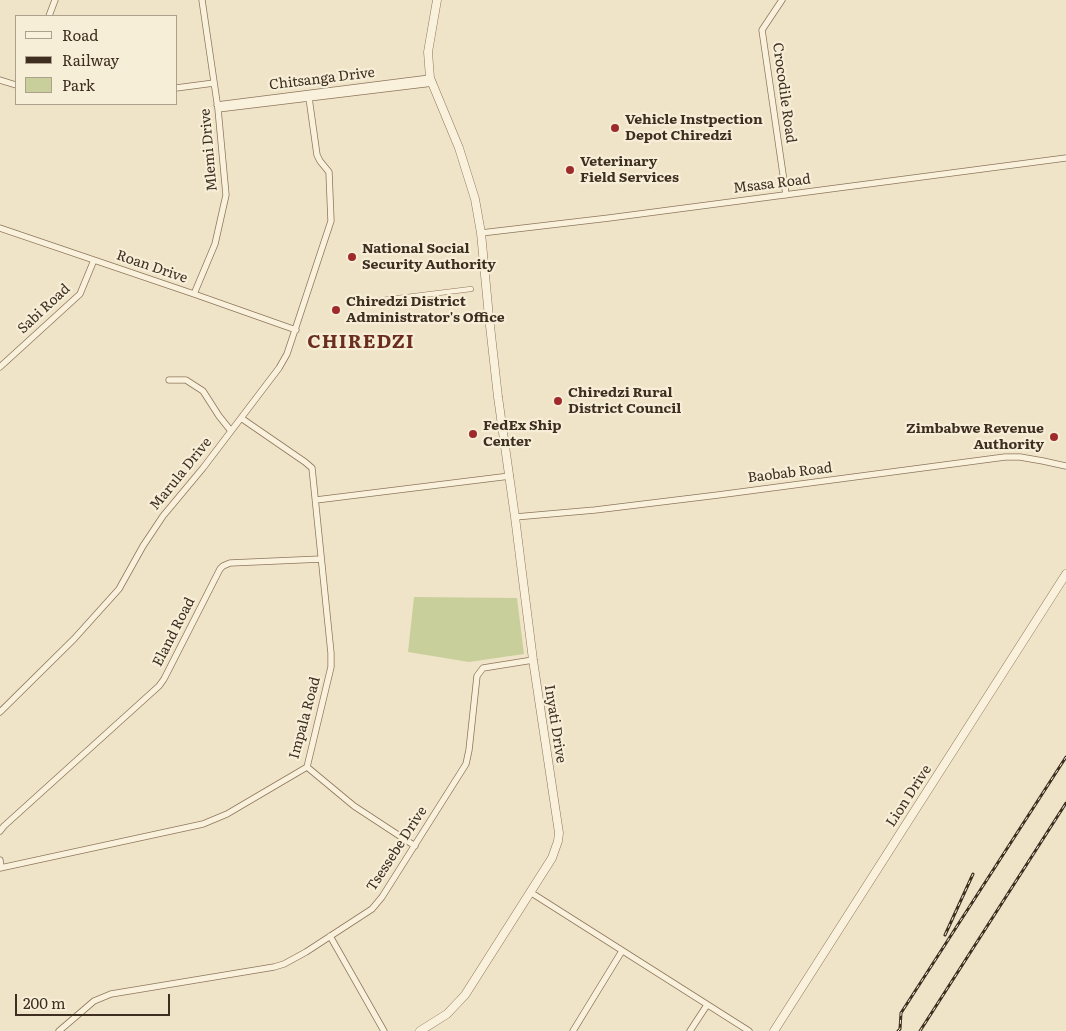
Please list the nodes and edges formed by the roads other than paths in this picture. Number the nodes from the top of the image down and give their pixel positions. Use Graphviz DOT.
graph roads {
  1 [pos="55,0"];
  2 [pos="202,0"];
  3 [pos="437,0"];
  4 [pos="782,0"];
  5 [pos="49,15"];
  6 [pos="0,80"];
  7 [pos="432,80"];
  8 [pos="214,83"];
  9 [pos="15,85"];
  10 [pos="178,88"];
  11 [pos="309,98"];
  12 [pos="218,107"];
  13 [pos="1066,158"];
  14 [pos="786,194"];
  15 [pos="0,228"];
  16 [pos="481,233"];
  17 [pos="94,260"];
  18 [pos="471,289"];
  19 [pos="194,294"];
  20 [pos="374,301"];
  21 [pos="296,330"];
  22 [pos="0,367"];
  23 [pos="169,380"];
  24 [pos="241,418"];
  25 [pos="231,431"];
  26 [pos="1066,466"];
  27 [pos="510,476"];
  28 [pos="316,500"];
  29 [pos="516,517"];
  30 [pos="321,559"];
  31 [pos="1066,574"];
  32 [pos="533,660"];
  33 [pos="0,712"];
  34 [pos="307,767"];
  35 [pos="0,831"];
  36 [pos="415,846"];
  37 [pos="0,860"];
  38 [pos="0,868"];
  39 [pos="530,892"];
  40 [pos="330,936"];
  41 [pos="622,951"];
  42 [pos="707,1005"];
  43 [pos="59,1031"];
  44 [pos="384,1031"];
  45 [pos="420,1031"];
  46 [pos="572,1031"];
  47 [pos="690,1031"];
  48 [pos="750,1031"];
  49 [pos="774,1031"];
  1 -- 5 [label="street"];
  2 -- 8 [label="street, Mlemi Drive"];
  3 -- 7 [label="street, Inyati Drive"];
  4 -- 14 [label="street, Crocodile Road"];
  6 -- 9 [label="street"];
  7 -- 11 [label="street"];
  7 -- 12 [label="street, Chitsanga Drive"];
  7 -- 16 [label="street, Inyati Drive"];
  8 -- 10 [label="street"];
  8 -- 12 [label="street, Mlemi Drive"];
  11 -- 12 [label="street"];
  11 -- 21 [label="street, Marula Drive"];
  12 -- 19 [label="street, Mlemi Drive"];
  13 -- 14 [label="street, Msasa Road"];
  14 -- 16 [label="street, Msasa Road"];
  15 -- 17 [label="street, Roan Drive"];
  16 -- 27 [label="street, Inyati Drive"];
  17 -- 19 [label="street, Roan Drive"];
  17 -- 22 [label="street, Sabi Road"];
  18 -- 20 [label="street"];
  19 -- 21 [label="street, Roan Drive"];
  21 -- 24 [label="street, Marula Drive"];
  23 -- 25 [label="street"];
  24 -- 25 [label="street, Marula Drive"];
  24 -- 28 [label="street, Impala Road"];
  25 -- 33 [label="street, Marula Drive"];
  26 -- 29 [label="street, Baobab Road"];
  27 -- 28 [label="street"];
  27 -- 29 [label="street, Inyati Drive"];
  28 -- 30 [label="street, Impala Road"];
  29 -- 32 [label="street, Inyati Drive"];
  30 -- 34 [label="street, Impala Road"];
  30 -- 35 [label="street, Eland Road"];
  31 -- 49 [label="street, Lion Drive"];
  32 -- 36 [label="street, Tsessebe Drive"];
  32 -- 39 [label="street, Inyati Drive"];
  34 -- 36 [label="street"];
  34 -- 38 [label="street, Impala Road"];
  36 -- 40 [label="street, Tsessebe Drive"];
  37 -- 38 [label="street"];
  39 -- 41 [label="street"];
  39 -- 45 [label="street, Inyati Drive"];
  40 -- 43 [label="street, Tsessebe Drive"];
  40 -- 44 [label="street"];
  41 -- 42 [label="street"];
  41 -- 46 [label="street"];
  42 -- 47 [label="street"];
  42 -- 48 [label="street"];
}
